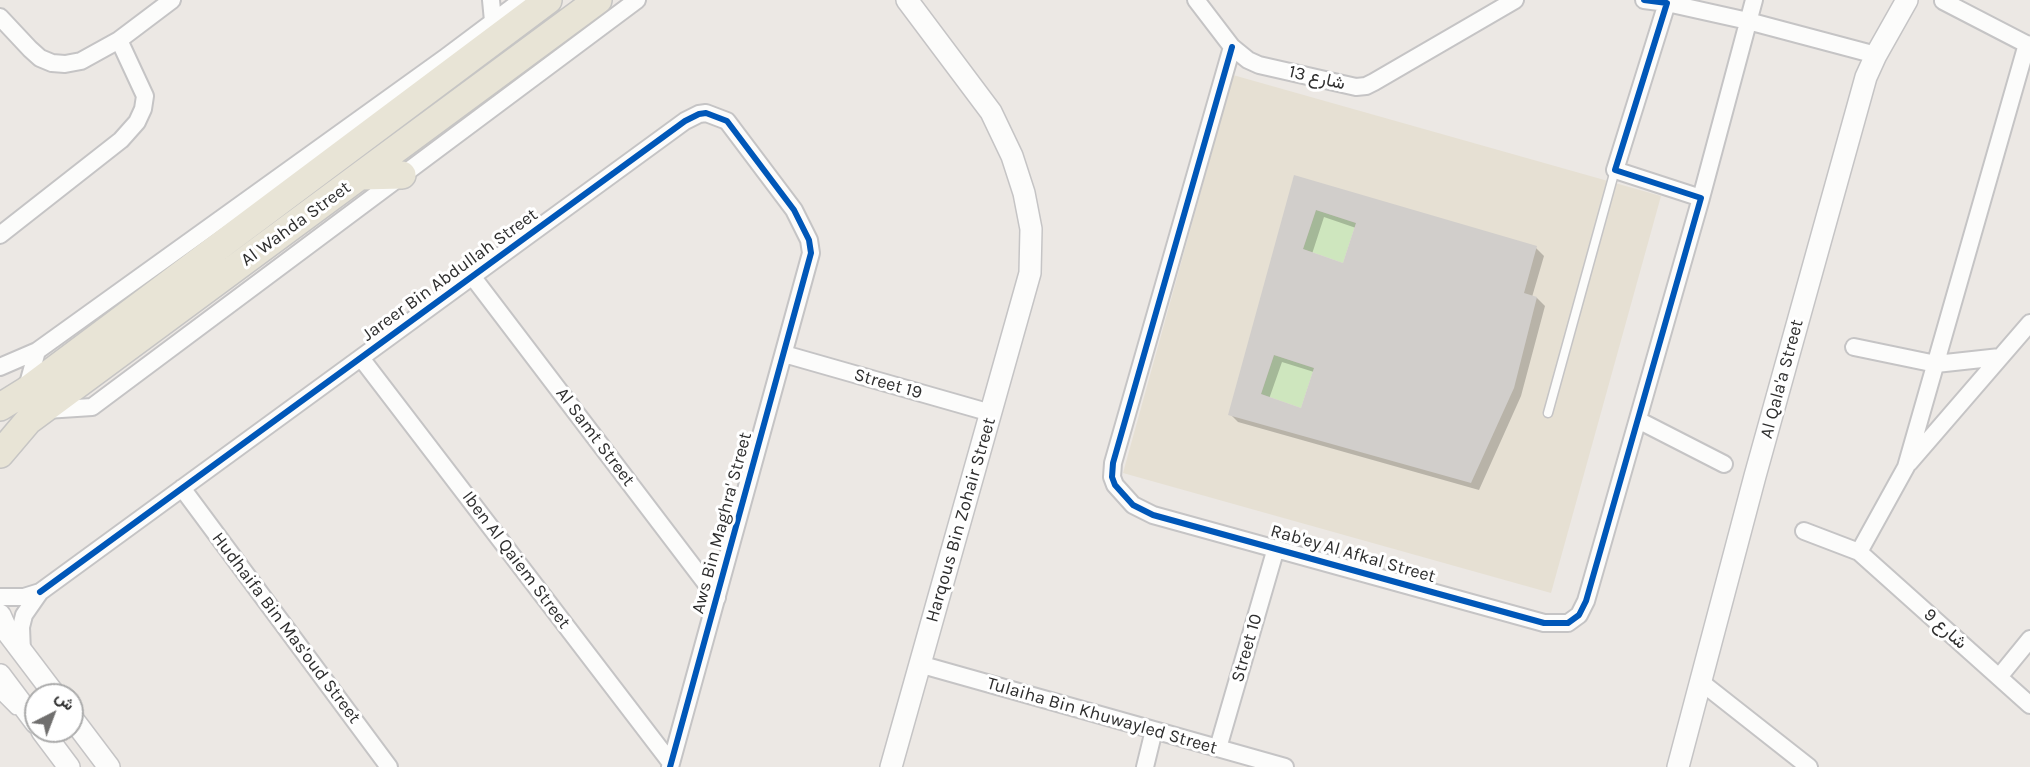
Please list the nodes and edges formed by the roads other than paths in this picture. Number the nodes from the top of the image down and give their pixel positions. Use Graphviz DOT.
graph roads {
  1 [pos="172,0"];
  2 [pos="492,0"];
  3 [pos="522,0"];
  4 [pos="548,0"];
  5 [pos="598,0"];
  6 [pos="637,0"];
  7 [pos="907,0"];
  8 [pos="1196,0"];
  9 [pos="1515,0"];
  10 [pos="1644,0"];
  11 [pos="1754,0"];
  12 [pos="1907,0"];
  13 [pos="1942,1"];
  14 [pos="1664,2"];
  15 [pos="0,17"];
  16 [pos="493,21"];
  17 [pos="1748,21"];
  18 [pos="119,40"];
  19 [pos="2029,45"];
  20 [pos="1232,48"];
  21 [pos="1876,55"];
  22 [pos="446,57"];
  23 [pos="434,85"];
  24 [pos="1616,170"];
  25 [pos="402,175"];
  26 [pos="361,176"];
  27 [pos="1701,198"];
  28 [pos="0,235"];
  29 [pos="472,276"];
  30 [pos="803,286"];
  31 [pos="2030,323"];
  32 [pos="1854,347"];
  33 [pos="37,351"];
  34 [pos="784,354"];
  35 [pos="2000,357"];
  36 [pos="361,358"];
  37 [pos="1936,364"];
  38 [pos="0,367"];
  39 [pos="34,401"];
  40 [pos="0,407"];
  41 [pos="991,413"];
  42 [pos="1548,413"];
  43 [pos="1638,420"];
  44 [pos="0,454"];
  45 [pos="1724,464"];
  46 [pos="1906,467"];
  47 [pos="182,488"];
  48 [pos="1804,531"];
  49 [pos="1276,548"];
  50 [pos="1859,552"];
  51 [pos="40,592"];
  52 [pos="0,597"];
  53 [pos="717,598"];
  54 [pos="0,615"];
  55 [pos="2030,639"];
  56 [pos="22,651"];
  57 [pos="920,664"];
  58 [pos="0,675"];
  59 [pos="1999,677"];
  60 [pos="1701,682"];
  61 [pos="46,683"];
  62 [pos="0,695"];
  63 [pos="2030,705"];
  64 [pos="24,707"];
  65 [pos="24,718"];
  66 [pos="1154,730"];
  67 [pos="84,734"];
  68 [pos="50,743"];
  69 [pos="51,743"];
  70 [pos="55,748"];
  71 [pos="1218,748"];
  72 [pos="671,765"];
  73 [pos="69,767"];
  74 [pos="109,767"];
  75 [pos="389,767"];
  76 [pos="891,767"];
  77 [pos="1145,767"];
  78 [pos="1285,767"];
  79 [pos="1678,767"];
  80 [pos="1809,767"];
  1 -- 18 [label="street"];
  2 -- 16 [label="street"];
  3 -- 16 [label="street"];
  4 -- 23 [label="main road, Al Wahda Street"];
  5 -- 26 [label="main road, Al Wahda Street"];
  6 -- 25 [label="street"];
  7 -- 41 [label="street, Harqous Bin Zohair Street"];
  8 -- 20 [label="street, شارع 13"];
  9 -- 20 [label="street, شارع 13"];
  10 -- 14 [label="street"];
  11 -- 17 [label="street"];
  12 -- 21 [label="street, Al Qala'a Street"];
  13 -- 19 [label="street"];
  14 -- 17 [label="street"];
  14 -- 24 [label="street"];
  15 -- 18 [label="street"];
  16 -- 22 [label="street"];
  17 -- 21 [label="street"];
  17 -- 27 [label="street"];
  18 -- 28 [label="street"];
  19 -- 37 [label="street"];
  20 -- 49 [label="street, Rab'ey Al Afkal Street"];
  21 -- 60 [label="street, Al Qala'a Street"];
  22 -- 23 [label="main road"];
  22 -- 33 [label="street"];
  23 -- 39 [label="main road, Al Wahda Street"];
  24 -- 27 [label="street"];
  24 -- 42 [label="lane"];
  25 -- 26 [label="main road"];
  25 -- 39 [label="street"];
  26 -- 39 [label="main road, Al Wahda Street"];
  27 -- 43 [label="street"];
  29 -- 30 [label="street, Jareer Bin Abdullah Street"];
  29 -- 36 [label="street, Jareer Bin Abdullah Street"];
  29 -- 53 [label="street, Al Samt Street"];
  30 -- 34 [label="street, Aws Bin Maghra' Street"];
  31 -- 35 [label="street"];
  32 -- 37 [label="street"];
  33 -- 38 [label="street"];
  33 -- 39 [label="street"];
  34 -- 41 [label="street, Street 19"];
  34 -- 53 [label="street, Aws Bin Maghra' Street"];
  35 -- 37 [label="street"];
  35 -- 46 [label="street"];
  36 -- 47 [label="street, Jareer Bin Abdullah Street"];
  36 -- 72 [label="street, Iben Al Qaiem Street"];
  37 -- 46 [label="street"];
  39 -- 40 [label="main road, Al Wahda Street"];
  39 -- 44 [label="main road, Al Wahda Street"];
  41 -- 57 [label="street, Harqous Bin Zohair Street"];
  43 -- 45 [label="street"];
  43 -- 49 [label="street, Rab'ey Al Afkal Street"];
  46 -- 50 [label="street"];
  47 -- 51 [label="street, Jareer Bin Abdullah Street"];
  47 -- 75 [label="street, Hudhaifa Bin Mas'oud Street"];
  48 -- 50 [label="street"];
  49 -- 71 [label="street, Street 10"];
  50 -- 59 [label="street, شارع 9"];
  51 -- 52 [label="street, Jareer Bin Abdullah Street"];
  51 -- 56 [label="street, Jareer Bin Abdullah Street"];
  53 -- 72 [label="street, Aws Bin Maghra' Street"];
  54 -- 56 [label="street"];
  55 -- 59 [label="street"];
  56 -- 61 [label="street"];
  57 -- 66 [label="street, Tulaiha Bin Khuwayled Street"];
  57 -- 76 [label="street, Harqous Bin Zohair Street"];
  58 -- 64 [label="street"];
  59 -- 63 [label="street, شارع 9"];
  60 -- 79 [label="street, Al Qala'a Street"];
  60 -- 80 [label="street"];
  62 -- 65 [label="lane"];
  66 -- 71 [label="street, Tulaiha Bin Khuwayled Street"];
  66 -- 77 [label="street"];
  67 -- 74 [label="street"];
  68 -- 70 [label="lane"];
  69 -- 70 [label="street"];
  70 -- 73 [label="street"];
  71 -- 78 [label="street, Tulaiha Bin Khuwayled Street"];
}
